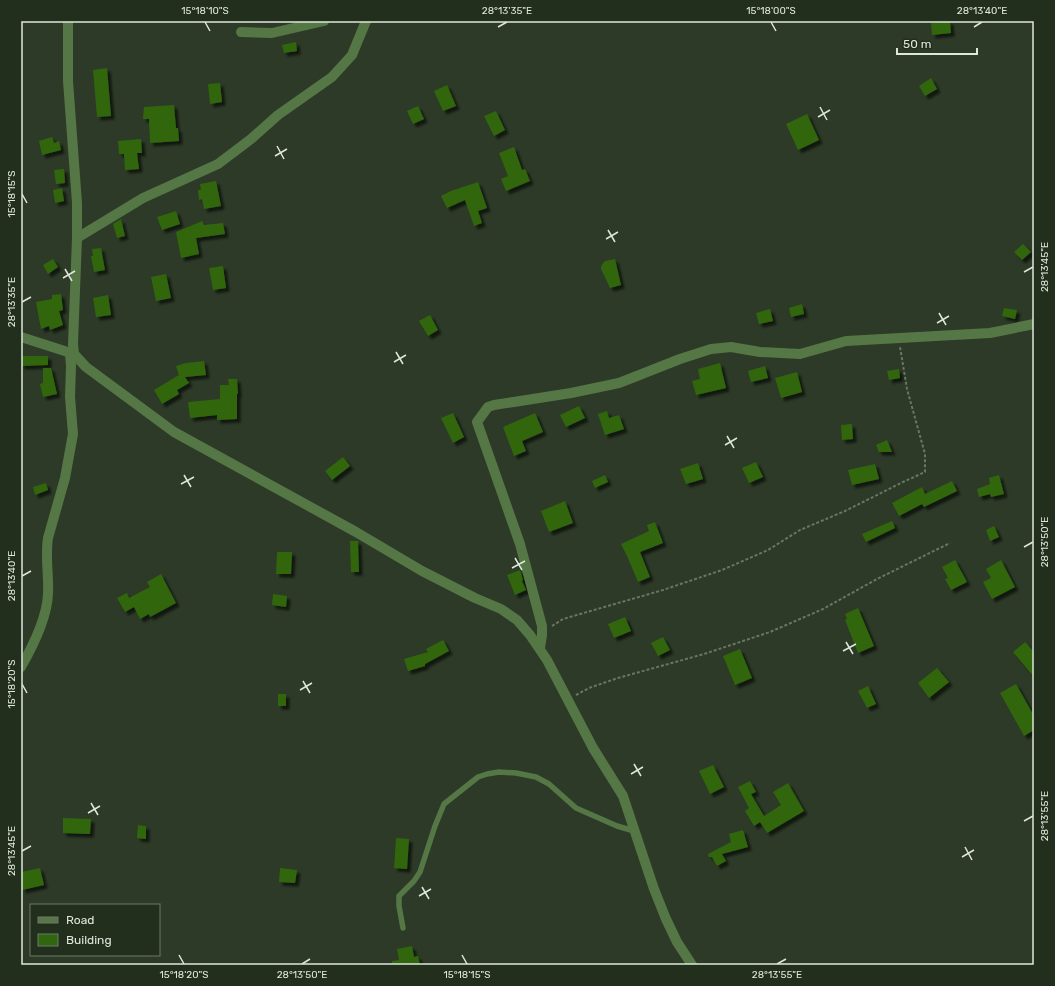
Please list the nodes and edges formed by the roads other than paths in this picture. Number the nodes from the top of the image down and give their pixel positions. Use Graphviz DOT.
graph roads {
  1 [pos="68,21"];
  2 [pos="324,21"];
  3 [pos="366,21"];
  4 [pos="242,32"];
  5 [pos="77,238"];
  6 [pos="1034,324"];
  7 [pos="21,337"];
  8 [pos="72,354"];
  9 [pos="540,648"];
  10 [pos="21,667"];
  11 [pos="634,831"];
  12 [pos="404,928"];
  13 [pos="692,965"];
  1 -- 5 [label="street"];
  2 -- 4 [label="street"];
  3 -- 5 [label="street"];
  5 -- 8 [label="street"];
  6 -- 9 [label="street"];
  7 -- 8 [label="street"];
  8 -- 9 [label="street"];
  8 -- 10 [label="street"];
  9 -- 11 [label="street"];
  11 -- 12 [label="lane"];
  11 -- 13 [label="street"];
}
